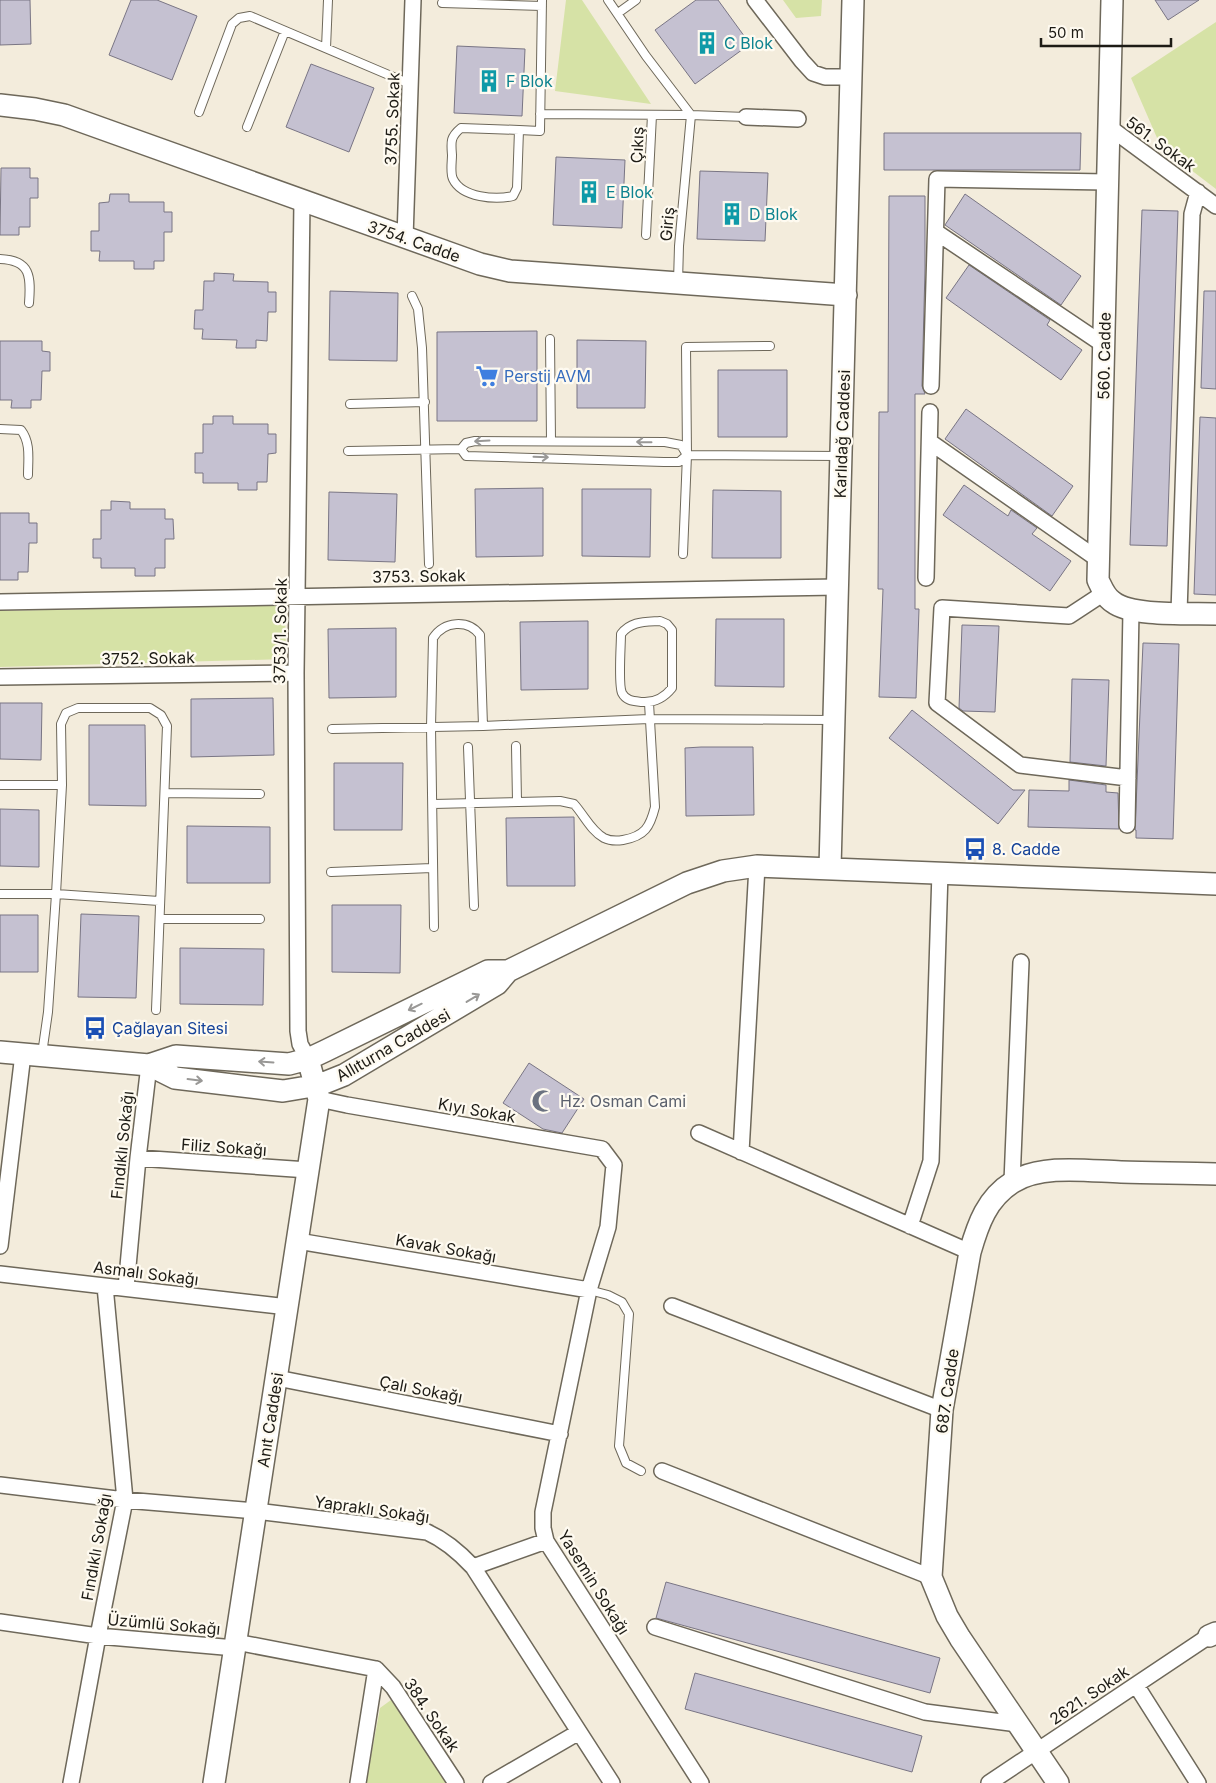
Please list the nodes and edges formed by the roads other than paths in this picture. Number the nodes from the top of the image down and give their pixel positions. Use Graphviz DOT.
graph roads {
  1 [pos="328,0"];
  2 [pos="413,0"];
  3 [pos="608,0"];
  4 [pos="636,0"];
  5 [pos="755,0"];
  6 [pos="853,0"];
  7 [pos="1112,0"];
  8 [pos="442,3"];
  9 [pos="542,3"];
  10 [pos="618,13"];
  11 [pos="285,31"];
  12 [pos="326,48"];
  13 [pos="852,77"];
  14 [pos="410,84"];
  15 [pos="0,104"];
  16 [pos="199,112"];
  17 [pos="540,114"];
  18 [pos="652,115"];
  19 [pos="691,115"];
  20 [pos="746,117"];
  21 [pos="798,119"];
  22 [pos="247,127"];
  23 [pos="1109,127"];
  24 [pos="519,130"];
  25 [pos="1107,182"];
  26 [pos="1198,192"];
  27 [pos="302,201"];
  28 [pos="1216,206"];
  29 [pos="936,232"];
  30 [pos="646,235"];
  31 [pos="405,238"];
  32 [pos="0,259"];
  33 [pos="678,283"];
  34 [pos="846,295"];
  35 [pos="412,296"];
  36 [pos="29,303"];
  37 [pos="550,339"];
  38 [pos="1104,345"];
  39 [pos="770,346"];
  40 [pos="931,386"];
  41 [pos="425,402"];
  42 [pos="350,404"];
  43 [pos="930,412"];
  44 [pos="0,429"];
  45 [pos="552,441"];
  46 [pos="930,442"];
  47 [pos="461,449"];
  48 [pos="426,450"];
  49 [pos="348,452"];
  50 [pos="687,455"];
  51 [pos="842,456"];
  52 [pos="28,476"];
  53 [pos="683,554"];
  54 [pos="1099,560"];
  55 [pos="428,564"];
  56 [pos="926,578"];
  57 [pos="838,586"];
  58 [pos="1104,593"];
  59 [pos="298,596"];
  60 [pos="0,602"];
  61 [pos="1131,611"];
  62 [pos="1179,613"];
  63 [pos="1216,614"];
  64 [pos="296,673"];
  65 [pos="0,677"];
  66 [pos="649,703"];
  67 [pos="649,719"];
  68 [pos="834,720"];
  69 [pos="483,726"];
  70 [pos="432,727"];
  71 [pos="332,729"];
  72 [pos="516,746"];
  73 [pos="468,747"];
  74 [pos="1128,778"];
  75 [pos="0,785"];
  76 [pos="62,785"];
  77 [pos="165,793"];
  78 [pos="260,794"];
  79 [pos="518,802"];
  80 [pos="433,804"];
  81 [pos="471,804"];
  82 [pos="1127,825"];
  83 [pos="757,866"];
  84 [pos="432,868"];
  85 [pos="830,868"];
  86 [pos="331,872"];
  87 [pos="940,872"];
  88 [pos="1216,884"];
  89 [pos="0,894"];
  90 [pos="56,894"];
  91 [pos="160,901"];
  92 [pos="474,906"];
  93 [pos="160,919"];
  94 [pos="260,919"];
  95 [pos="434,927"];
  96 [pos="1021,962"];
  97 [pos="508,971"];
  98 [pos="156,1010"];
  99 [pos="0,1052"];
  100 [pos="33,1055"];
  101 [pos="308,1058"];
  102 [pos="149,1066"];
  103 [pos="317,1093"];
  104 [pos="699,1133"];
  105 [pos="741,1152"];
  106 [pos="138,1158"];
  107 [pos="308,1170"];
  108 [pos="1216,1174"];
  109 [pos="1012,1182"];
  110 [pos="910,1226"];
  111 [pos="298,1240"];
  112 [pos="0,1246"];
  113 [pos="970,1252"];
  114 [pos="0,1274"];
  115 [pos="105,1286"];
  116 [pos="126,1288"];
  117 [pos="589,1290"];
  118 [pos="672,1306"];
  119 [pos="288,1307"];
  120 [pos="277,1378"];
  121 [pos="942,1410"];
  122 [pos="560,1434"];
  123 [pos="641,1471"];
  124 [pos="662,1471"];
  125 [pos="0,1485"];
  126 [pos="126,1500"];
  127 [pos="256,1511"];
  128 [pos="546,1541"];
  129 [pos="473,1567"];
  130 [pos="931,1576"];
  131 [pos="0,1622"];
  132 [pos="655,1627"];
  133 [pos="1213,1634"];
  134 [pos="98,1636"];
  135 [pos="236,1645"];
  136 [pos="376,1669"];
  137 [pos="1136,1685"];
  138 [pos="1018,1724"];
  139 [pos="579,1732"];
  140 [pos="1037,1752"];
  141 [pos="71,1783"];
  142 [pos="214,1783"];
  143 [pos="358,1783"];
  144 [pos="456,1783"];
  145 [pos="491,1783"];
  146 [pos="612,1783"];
  147 [pos="701,1783"];
  148 [pos="989,1783"];
  149 [pos="1058,1783"];
  150 [pos="1198,1783"];
  1 -- 12 [label="lane"];
  2 -- 14 [label="street, 3755. Sokak"];
  3 -- 10 [label="lane"];
  4 -- 10 [label="lane"];
  5 -- 13 [label="street"];
  6 -- 13 [label="main road, Karlıdağ Caddesi"];
  7 -- 23 [label="main road, 560. Cadde"];
  8 -- 9 [label="lane"];
  9 -- 17 [label="lane"];
  10 -- 19 [label="lane"];
  11 -- 12 [label="lane"];
  11 -- 16 [label="lane"];
  11 -- 22 [label="lane"];
  12 -- 14 [label="lane"];
  13 -- 34 [label="main road, Karlıdağ Caddesi"];
  14 -- 31 [label="street, 3755. Sokak"];
  15 -- 27 [label="main road, 3754. Cadde"];
  17 -- 18 [label="lane"];
  17 -- 24 [label="lane"];
  18 -- 19 [label="lane"];
  18 -- 30 [label="lane, Çıkış"];
  19 -- 20 [label="lane"];
  19 -- 33 [label="lane, Giriş"];
  20 -- 21 [label="street"];
  23 -- 25 [label="main road, 560. Cadde"];
  23 -- 26 [label="street, 561. Sokak"];
  24 -- 24 [label="lane"];
  25 -- 29 [label="street"];
  25 -- 38 [label="main road, 560. Cadde"];
  26 -- 28 [label="street, 561. Sokak"];
  26 -- 62 [label="street"];
  27 -- 31 [label="main road, 3754. Cadde"];
  27 -- 59 [label="street, 3753/1. Sokak"];
  29 -- 38 [label="street"];
  29 -- 40 [label="street"];
  31 -- 33 [label="main road, 3754. Cadde"];
  32 -- 36 [label="lane"];
  33 -- 34 [label="main road, 3754. Cadde"];
  34 -- 51 [label="main road, Karlıdağ Caddesi"];
  35 -- 41 [label="lane"];
  37 -- 45 [label="lane"];
  38 -- 54 [label="main road, 560. Cadde"];
  39 -- 50 [label="lane"];
  41 -- 42 [label="lane"];
  41 -- 48 [label="lane"];
  43 -- 46 [label="street"];
  44 -- 52 [label="lane"];
  45 -- 47 [label="lane, one-way"];
  50 -- 45 [label="lane, one-way"];
  46 -- 54 [label="street"];
  46 -- 56 [label="street"];
  47 -- 48 [label="lane"];
  47 -- 50 [label="lane, one-way"];
  48 -- 49 [label="lane"];
  48 -- 55 [label="lane"];
  50 -- 51 [label="lane"];
  50 -- 53 [label="lane"];
  51 -- 57 [label="main road, Karlıdağ Caddesi"];
  54 -- 58 [label="main road, 560. Cadde"];
  57 -- 59 [label="street, 3753. Sokak"];
  57 -- 68 [label="main road, Karlıdağ Caddesi"];
  58 -- 61 [label="main road"];
  58 -- 74 [label="street"];
  59 -- 60 [label="street, 3753. Sokak"];
  59 -- 64 [label="street, 3753/1. Sokak"];
  61 -- 62 [label="main road"];
  61 -- 74 [label="street"];
  62 -- 63 [label="main road"];
  64 -- 65 [label="street, 3752. Sokak"];
  64 -- 101 [label="street, 3753/1. Sokak"];
  66 -- 66 [label="lane"];
  66 -- 67 [label="lane"];
  67 -- 68 [label="lane"];
  67 -- 69 [label="lane"];
  67 -- 79 [label="lane"];
  68 -- 85 [label="main road, Karlıdağ Caddesi"];
  69 -- 70 [label="lane"];
  69 -- 70 [label="lane"];
  70 -- 71 [label="lane"];
  70 -- 80 [label="lane"];
  72 -- 79 [label="lane"];
  73 -- 81 [label="lane"];
  74 -- 82 [label="street"];
  75 -- 76 [label="lane"];
  76 -- 77 [label="lane"];
  76 -- 90 [label="lane"];
  77 -- 78 [label="lane"];
  77 -- 91 [label="lane"];
  79 -- 81 [label="lane"];
  80 -- 81 [label="lane"];
  80 -- 84 [label="lane"];
  81 -- 92 [label="lane"];
  83 -- 85 [label="main road"];
  83 -- 97 [label="main road, Allıturna Caddesi"];
  83 -- 105 [label="street"];
  84 -- 86 [label="lane"];
  84 -- 95 [label="lane"];
  85 -- 87 [label="main road"];
  87 -- 88 [label="main road"];
  87 -- 110 [label="street"];
  89 -- 90 [label="lane"];
  90 -- 91 [label="lane"];
  90 -- 100 [label="lane"];
  91 -- 93 [label="lane"];
  93 -- 94 [label="lane"];
  93 -- 98 [label="lane"];
  96 -- 109 [label="street"];
  97 -- 101 [label="main road, Allıturna Caddesi, one-way"];
  103 -- 97 [label="main road, Allıturna Caddesi, one-way"];
  99 -- 100 [label="main road, Allıturna Caddesi"];
  100 -- 102 [label="main road, Allıturna Caddesi"];
  100 -- 112 [label="street"];
  101 -- 102 [label="main road, Allıturna Caddesi, one-way"];
  101 -- 103 [label="main road, Anıt Caddesi"];
  102 -- 103 [label="main road, Allıturna Caddesi, one-way"];
  102 -- 106 [label="street, Fındıklı Sokağı"];
  103 -- 107 [label="main road, Anıt Caddesi"];
  103 -- 117 [label="street, Kıyı Sokak"];
  104 -- 105 [label="street"];
  105 -- 110 [label="street"];
  106 -- 107 [label="street, Filiz Sokağı"];
  106 -- 116 [label="street, Fındıklı Sokağı"];
  107 -- 111 [label="main road, Anıt Caddesi"];
  108 -- 109 [label="main road, 687. Cadde"];
  109 -- 113 [label="main road, 687. Cadde"];
  110 -- 113 [label="street"];
  111 -- 117 [label="street, Kavak Sokağı"];
  111 -- 119 [label="main road, Anıt Caddesi"];
  113 -- 121 [label="main road, 687. Cadde"];
  114 -- 115 [label="street, Asmalı Sokağı"];
  115 -- 116 [label="street, Asmalı Sokağı"];
  115 -- 126 [label="street, Fındıklı Sokağı"];
  116 -- 119 [label="street, Asmalı Sokağı"];
  117 -- 122 [label="street, Yasemin Sokağı"];
  117 -- 123 [label="lane"];
  118 -- 121 [label="street"];
  119 -- 120 [label="main road, Anıt Caddesi"];
  120 -- 122 [label="street, Çalı Sokağı"];
  120 -- 127 [label="main road, Anıt Caddesi"];
  121 -- 130 [label="main road, 687. Cadde"];
  122 -- 128 [label="street, Yasemin Sokağı"];
  124 -- 130 [label="street"];
  125 -- 126 [label="street, Yapraklı Sokağı"];
  126 -- 127 [label="street, Yapraklı Sokağı"];
  126 -- 134 [label="street, Fındıklı Sokağı"];
  127 -- 129 [label="street, Yapraklı Sokağı"];
  127 -- 135 [label="main road, Anıt Caddesi"];
  128 -- 129 [label="street"];
  128 -- 147 [label="street, Yasemin Sokağı"];
  129 -- 139 [label="street, Yapraklı Sokağı"];
  130 -- 138 [label="main road, 687. Cadde"];
  131 -- 134 [label="street, Üzümlü Sokağı"];
  132 -- 138 [label="street"];
  133 -- 137 [label="street, 2621. Sokak"];
  134 -- 135 [label="street, Üzümlü Sokağı"];
  134 -- 141 [label="street, Fındıklı Sokağı"];
  135 -- 136 [label="street, Üzümlü Sokağı"];
  135 -- 142 [label="main road, Anıt Caddesi"];
  136 -- 143 [label="street"];
  136 -- 144 [label="street, 384. Sokak"];
  137 -- 140 [label="street, 2621. Sokak"];
  137 -- 150 [label="street"];
  138 -- 140 [label="main road, 687. Cadde"];
  139 -- 145 [label="street"];
  139 -- 146 [label="street, Yapraklı Sokağı"];
  140 -- 148 [label="street, 2621. Sokak"];
  140 -- 149 [label="main road, 687. Cadde"];
}
